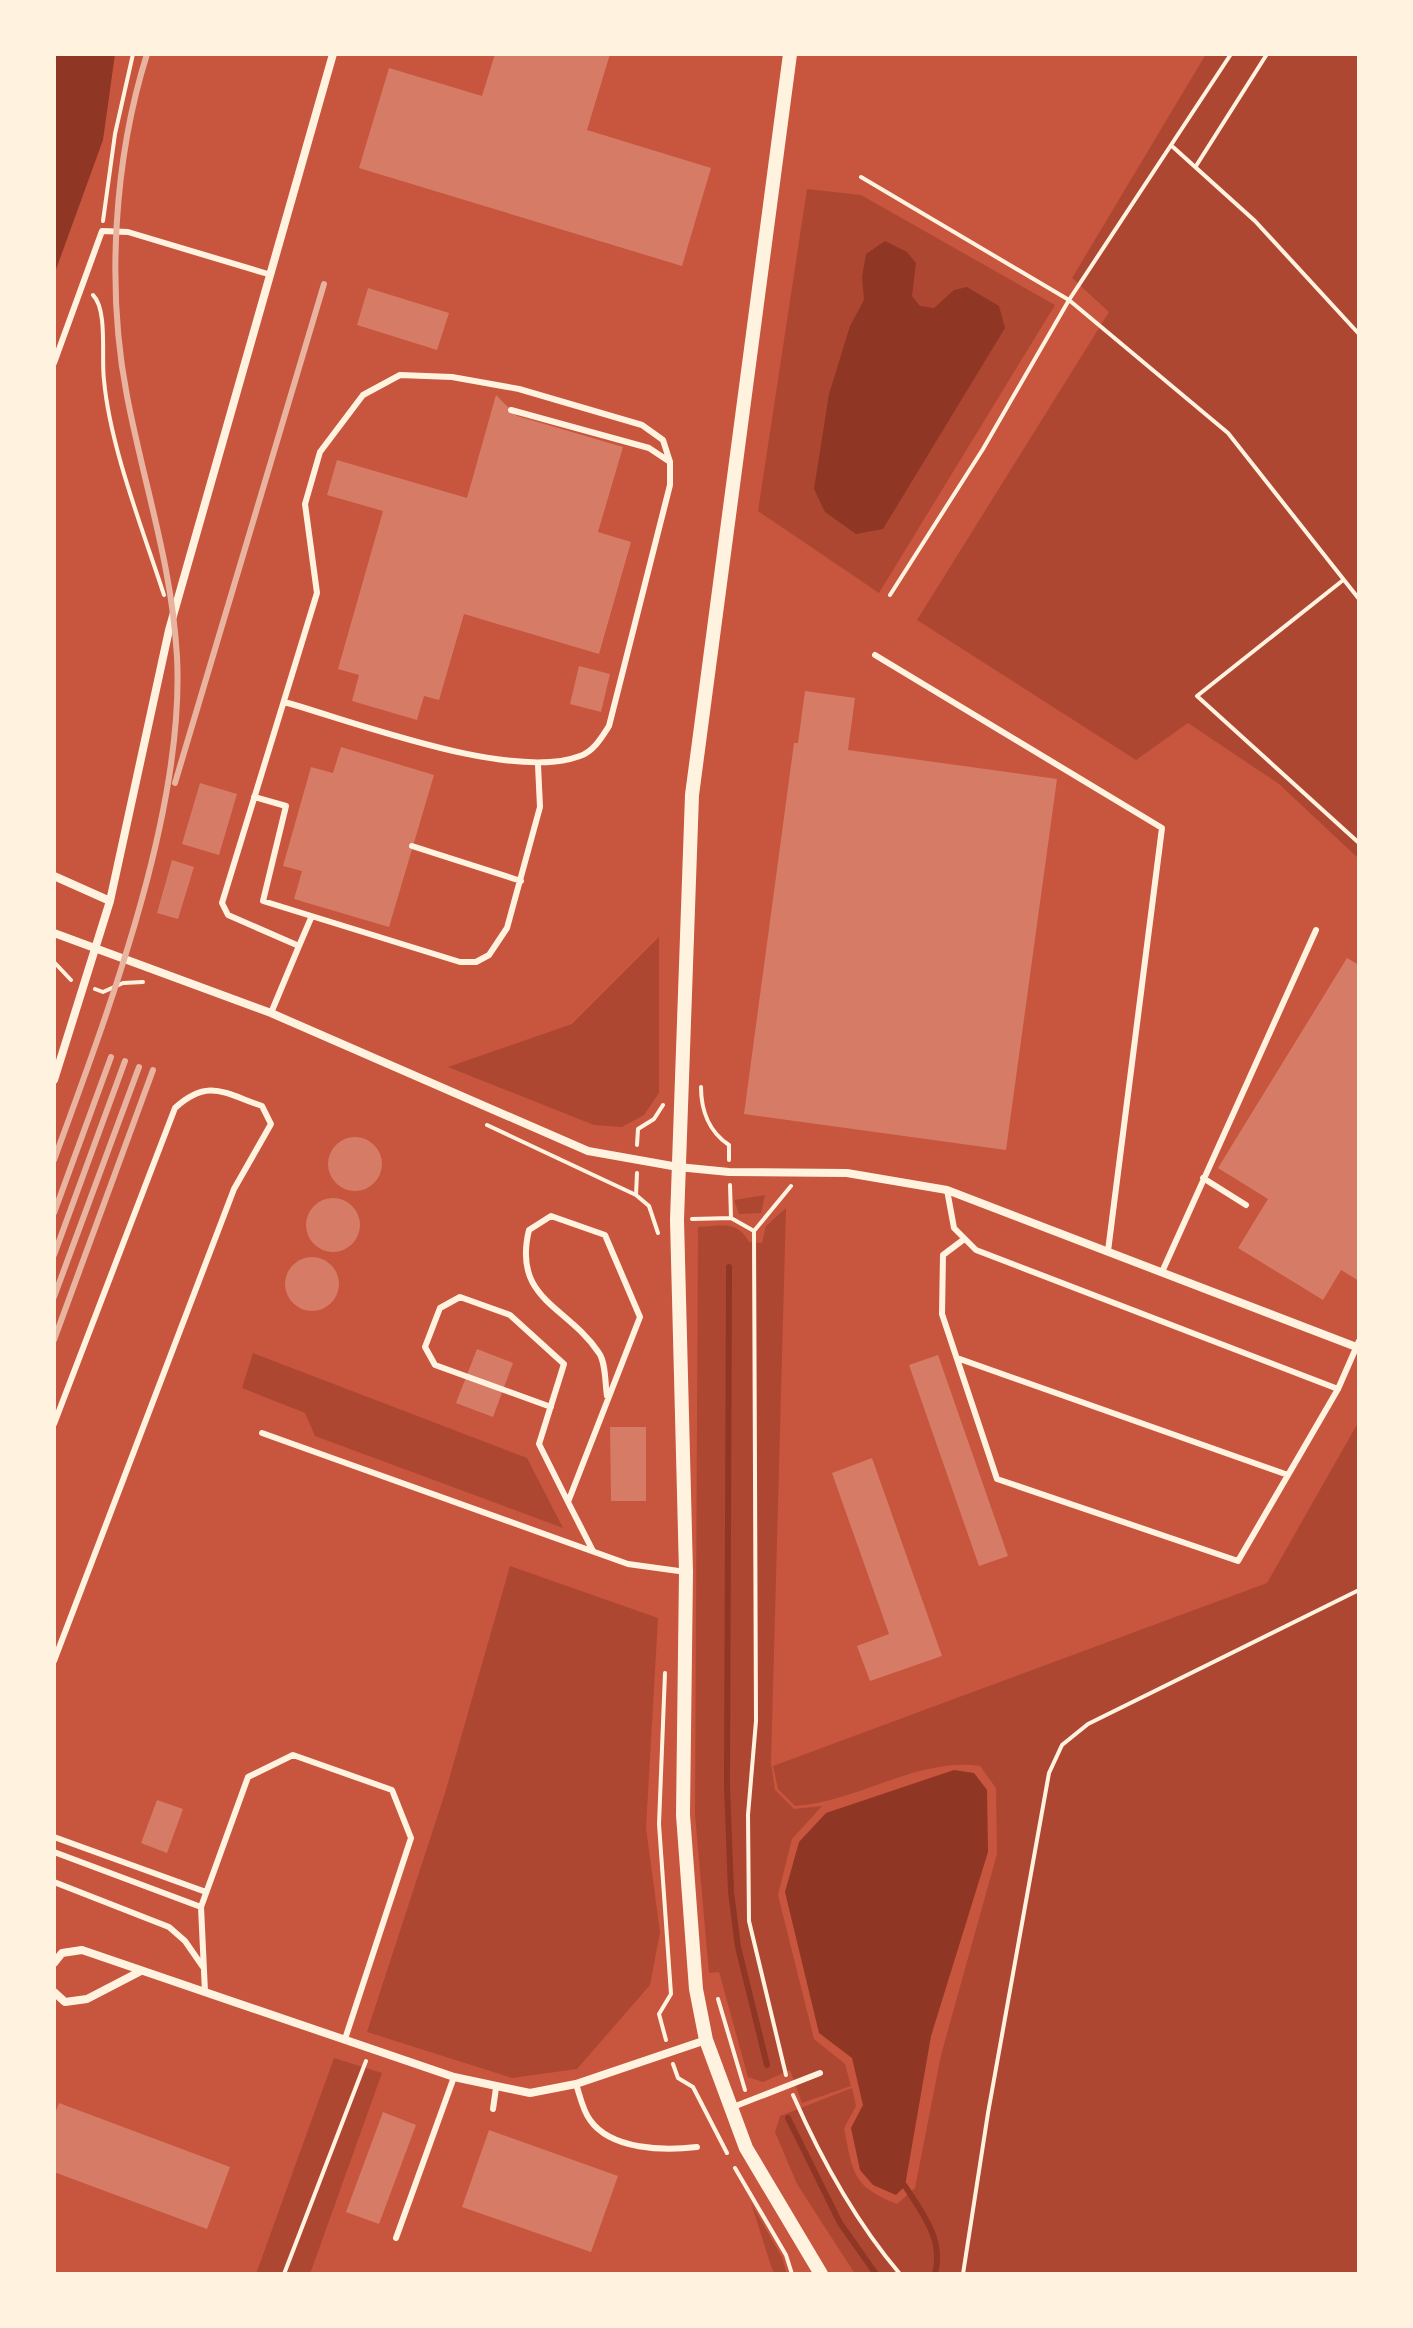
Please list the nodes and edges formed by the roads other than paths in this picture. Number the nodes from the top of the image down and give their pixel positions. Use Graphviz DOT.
graph roads {
  1 [pos="333,54"];
  2 [pos="790,54"];
  3 [pos="268,274"];
  4 [pos="54,363"];
  5 [pos="511,410"];
  6 [pos="670,462"];
  7 [pos="875,655"];
  8 [pos="284,702"];
  9 [pos="538,765"];
  10 [pos="254,797"];
  11 [pos="412,846"];
  12 [pos="54,876"];
  13 [pos="521,881"];
  14 [pos="110,901"];
  15 [pos="311,918"];
  16 [pos="1316,930"];
  17 [pos="54,933"];
  18 [pos="299,946"];
  19 [pos="96,949"];
  20 [pos="271,1013"];
  21 [pos="54,1080"];
  22 [pos="678,1167"];
  23 [pos="1203,1178"];
  24 [pos="947,1190"];
  25 [pos="1246,1205"];
  26 [pos="963,1240"];
  27 [pos="1108,1251"];
  28 [pos="1162,1272"];
  29 [pos="1358,1345"];
  30 [pos="957,1358"];
  31 [pos="1338,1389"];
  32 [pos="607,1396"];
  33 [pos="551,1407"];
  34 [pos="54,1424"];
  35 [pos="262,1433"];
  36 [pos="1288,1475"];
  37 [pos="568,1502"];
  38 [pos="593,1551"];
  39 [pos="686,1572"];
  40 [pos="54,1661"];
  41 [pos="54,1837"];
  42 [pos="54,1852"];
  43 [pos="54,1882"];
  44 [pos="206,1892"];
  45 [pos="201,1907"];
  46 [pos="54,1963"];
  47 [pos="204,1968"];
  48 [pos="141,1971"];
  49 [pos="54,1992"];
  50 [pos="205,1992"];
  51 [pos="345,2039"];
  52 [pos="706,2040"];
  53 [pos="820,2073"];
  54 [pos="454,2077"];
  55 [pos="576,2084"];
  56 [pos="496,2088"];
  57 [pos="730,2108"];
  58 [pos="493,2109"];
  59 [pos="697,2147"];
  60 [pos="396,2238"];
  61 [pos="821,2274"];
  1 -- 3 [label="street"];
  2 -- 22 [label="street"];
  3 -- 4 [label="lane"];
  3 -- 14 [label="street"];
  5 -- 6 [label="lane"];
  6 -- 8 [label="lane"];
  6 -- 9 [label="lane"];
  7 -- 27 [label="lane"];
  8 -- 9 [label="lane"];
  8 -- 10 [label="lane"];
  9 -- 13 [label="lane"];
  10 -- 15 [label="lane"];
  10 -- 18 [label="lane"];
  11 -- 13 [label="lane"];
  12 -- 14 [label="street"];
  13 -- 15 [label="lane"];
  14 -- 19 [label="street"];
  15 -- 18 [label="lane"];
  16 -- 23 [label="lane"];
  17 -- 19 [label="street"];
  18 -- 20 [label="lane"];
  19 -- 20 [label="street"];
  19 -- 21 [label="street"];
  20 -- 22 [label="street"];
  22 -- 24 [label="street"];
  22 -- 39 [label="street"];
  23 -- 25 [label="lane"];
  23 -- 28 [label="lane"];
  24 -- 26 [label="lane"];
  24 -- 27 [label="street"];
  26 -- 30 [label="lane"];
  26 -- 31 [label="lane"];
  27 -- 28 [label="street"];
  28 -- 29 [label="street"];
  29 -- 31 [label="lane"];
  30 -- 36 [label="lane"];
  30 -- 36 [label="lane"];
  31 -- 36 [label="lane"];
  32 -- 32 [label="lane"];
  32 -- 37 [label="lane"];
  33 -- 33 [label="lane"];
  33 -- 37 [label="lane"];
  34 -- 40 [label="lane"];
  35 -- 38 [label="lane"];
  37 -- 38 [label="lane"];
  38 -- 39 [label="lane"];
  39 -- 52 [label="street"];
  41 -- 44 [label="lane"];
  42 -- 45 [label="lane"];
  43 -- 47 [label="lane"];
  44 -- 45 [label="lane"];
  44 -- 51 [label="lane"];
  45 -- 47 [label="lane"];
  46 -- 48 [label="street"];
  47 -- 50 [label="lane"];
  48 -- 49 [label="street"];
  48 -- 50 [label="street"];
  50 -- 51 [label="street"];
  51 -- 54 [label="street"];
  52 -- 55 [label="street"];
  52 -- 57 [label="street"];
  53 -- 57 [label="lane"];
  54 -- 56 [label="street"];
  54 -- 60 [label="lane"];
  55 -- 56 [label="street"];
  55 -- 59 [label="lane"];
  56 -- 58 [label="lane"];
  57 -- 61 [label="street"];
}
